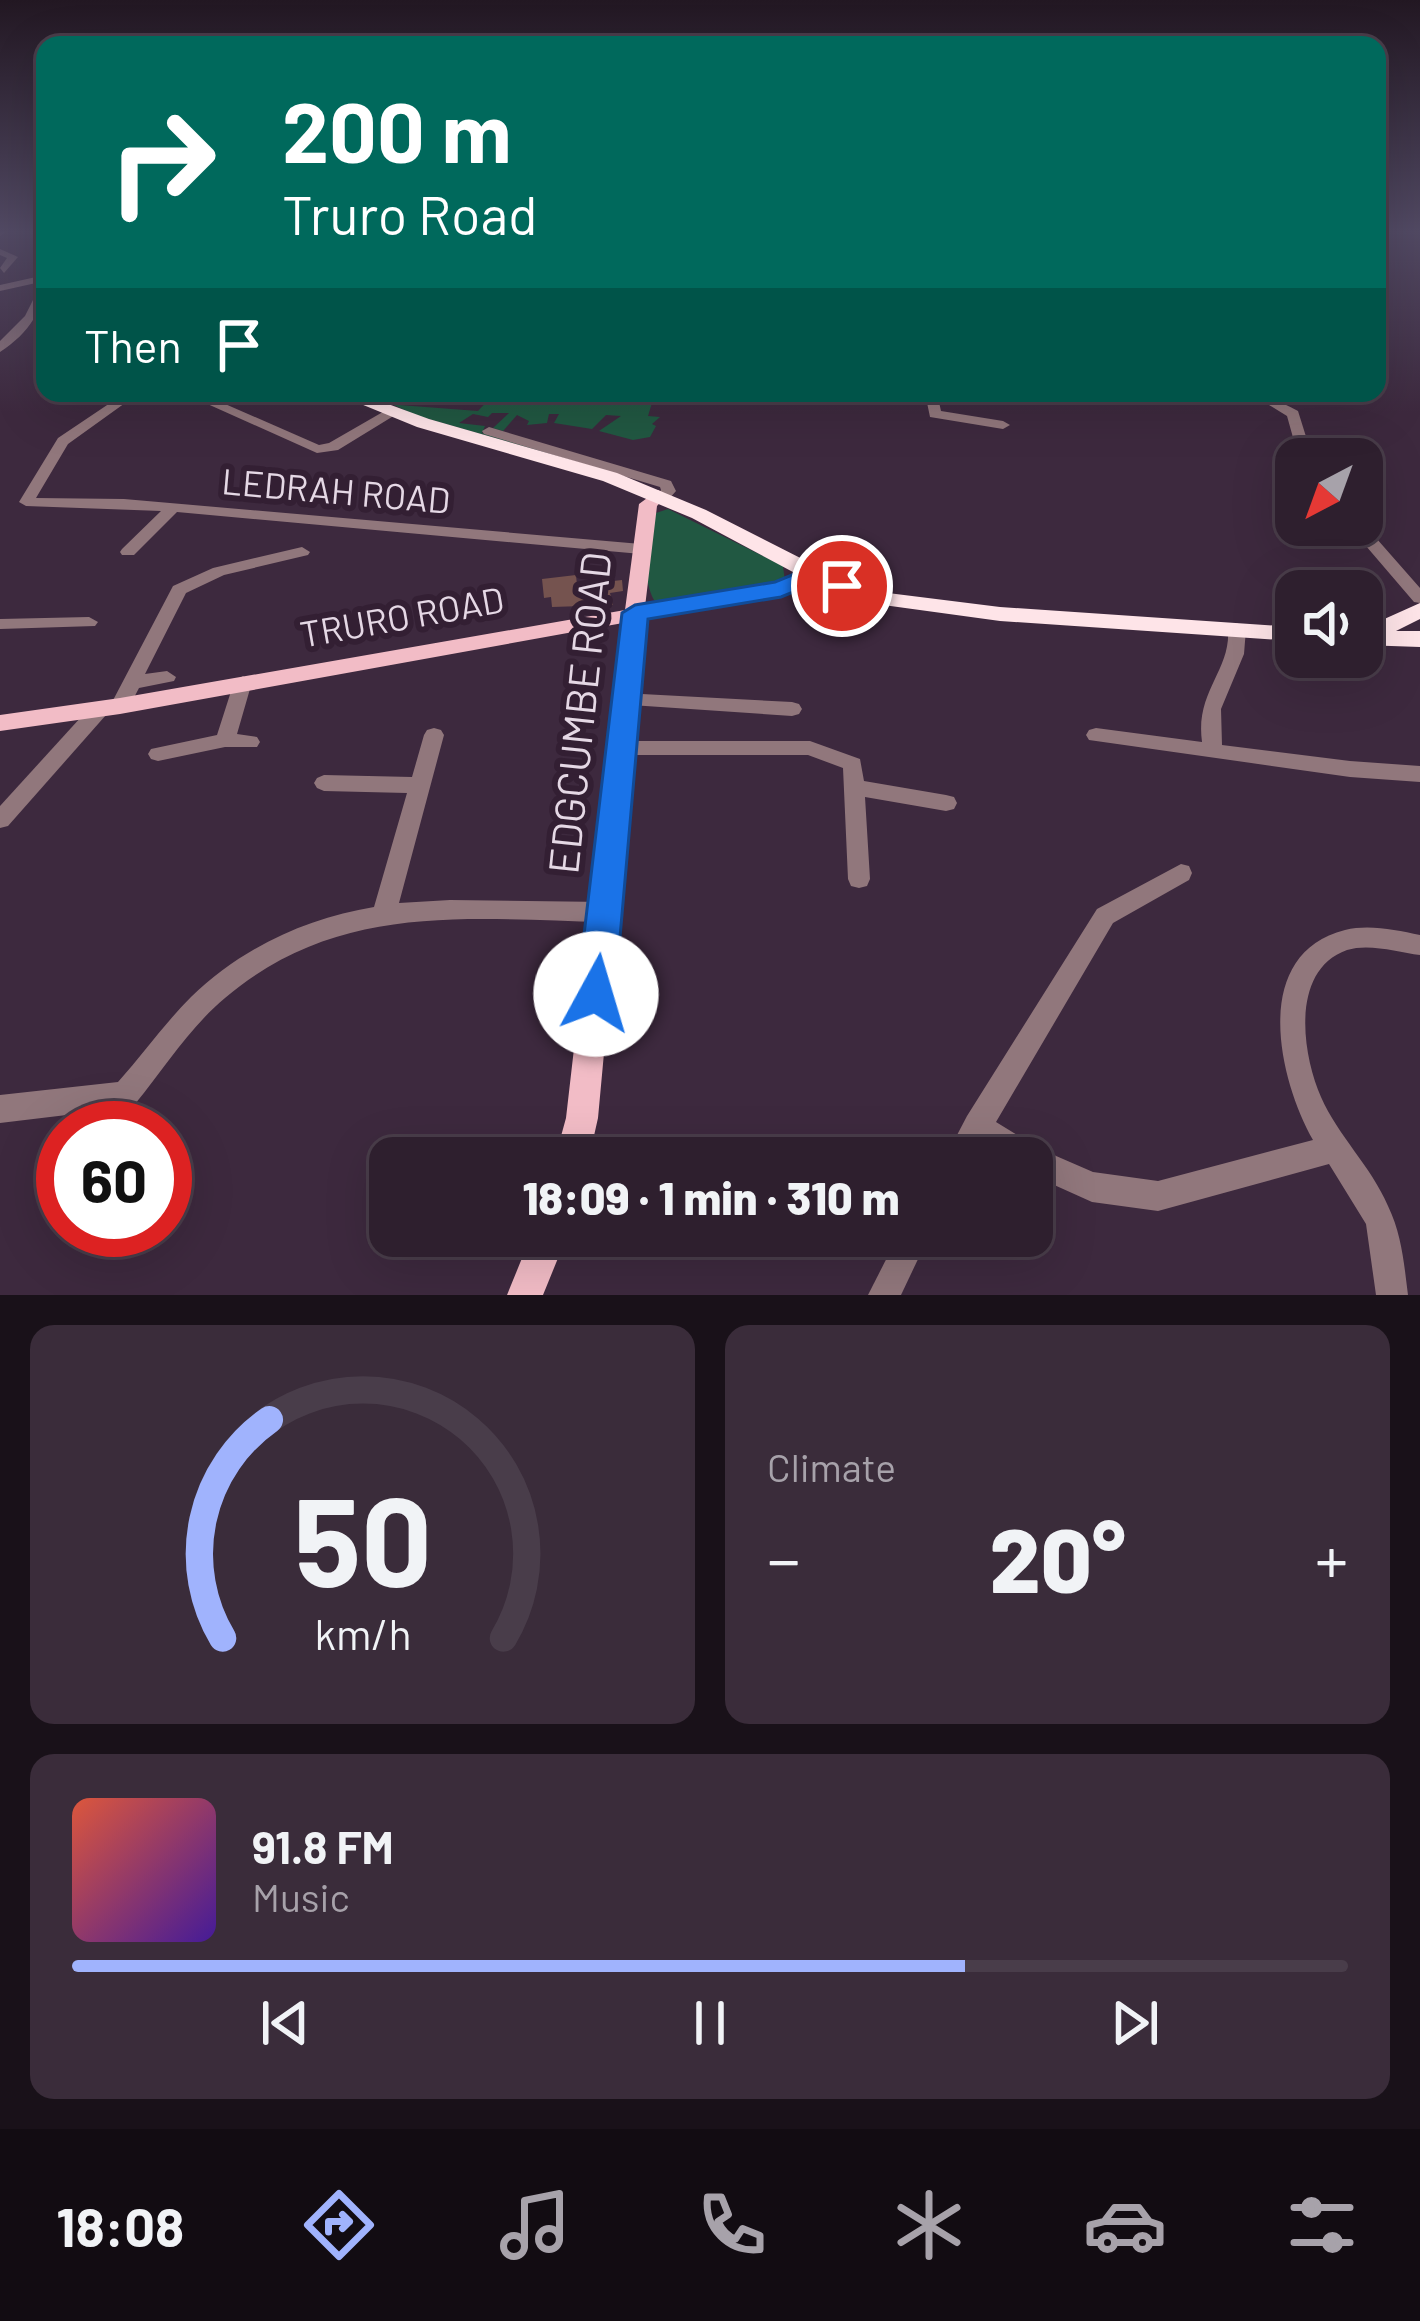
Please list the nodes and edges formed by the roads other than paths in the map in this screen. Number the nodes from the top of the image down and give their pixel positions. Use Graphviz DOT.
graph roads {
  1 [pos="36,304"];
  2 [pos="0,348"];
  3 [pos="120,402"];
  4 [pos="210,402"];
  5 [pos="366,402"];
  6 [pos="375,402"];
  7 [pos="933,402"];
  8 [pos="1273,402"];
  9 [pos="390,411"];
  10 [pos="1003,424"];
  11 [pos="489,431"];
  12 [pos="1300,438"];
  13 [pos="574,460"];
  14 [pos="661,496"];
  15 [pos="174,507"];
  16 [pos="1369,546"];
  17 [pos="641,549"];
  18 [pos="128,552"];
  19 [pos="302,552"];
  20 [pos="814,574"];
  21 [pos="635,613"];
  22 [pos="1415,614"];
  23 [pos="89,622"];
  24 [pos="0,624"];
  25 [pos="1383,628"];
  26 [pos="1237,629"];
  27 [pos="1275,632"];
  28 [pos="167,677"];
  29 [pos="243,682"];
  30 [pos="132,683"];
  31 [pos="623,699"];
  32 [pos="109,708"];
  33 [pos="792,709"];
  34 [pos="0,723"];
  35 [pos="434,735"];
  36 [pos="1096,735"];
  37 [pos="225,740"];
  38 [pos="250,742"];
  39 [pos="619,748"];
  40 [pos="1213,749"];
  41 [pos="158,754"];
  42 [pos="1420,774"];
  43 [pos="324,783"];
  44 [pos="420,785"];
  45 [pos="854,787"];
  46 [pos="946,802"];
  47 [pos="0,820"];
  48 [pos="1181,873"];
  49 [pos="859,879"];
  50 [pos="385,911"];
  51 [pos="605,912"];
  52 [pos="1420,945"];
  53 [pos="0,1109"];
  54 [pos="977,1126"];
  55 [pos="577,1137"];
  56 [pos="971,1137"];
  57 [pos="995,1137"];
  58 [pos="1336,1148"];
  59 [pos="1053,1169"];
  60 [pos="540,1257"];
  61 [pos="903,1257"];
  62 [pos="525,1295"];
  63 [pos="884,1295"];
  64 [pos="1392,1295"];
  1 -- 2 [label="street"];
  3 -- 15 [label="street, LEDRAH ROAD"];
  4 -- 9 [label="street"];
  5 -- 9 [label="highway"];
  6 -- 9 [label="highway"];
  7 -- 10 [label="street"];
  8 -- 12 [label="street"];
  9 -- 13 [label="highway"];
  11 -- 13 [label="street"];
  13 -- 14 [label="highway"];
  14 -- 17 [label="main road, EDGCUMBE ROAD"];
  14 -- 20 [label="highway"];
  15 -- 17 [label="street, LEDRAH ROAD"];
  15 -- 18 [label="street"];
  16 -- 22 [label="street"];
  17 -- 21 [label="main road, EDGCUMBE ROAD"];
  19 -- 30 [label="street"];
  20 -- 21 [label="main road, TRURO ROAD"];
  20 -- 26 [label="highway"];
  21 -- 29 [label="main road, TRURO ROAD"];
  21 -- 31 [label="main road, EDGCUMBE ROAD"];
  22 -- 25 [label="highway"];
  23 -- 24 [label="street"];
  26 -- 27 [label="highway"];
  26 -- 40 [label="street"];
  28 -- 30 [label="street"];
  29 -- 32 [label="main road, TRURO ROAD"];
  29 -- 37 [label="street"];
  30 -- 32 [label="street"];
  31 -- 33 [label="street"];
  31 -- 39 [label="main road, EDGCUMBE ROAD"];
  32 -- 34 [label="main road, TRURO ROAD"];
  32 -- 47 [label="street"];
  35 -- 44 [label="street"];
  36 -- 40 [label="street"];
  37 -- 38 [label="street"];
  37 -- 41 [label="street"];
  39 -- 45 [label="street"];
  39 -- 51 [label="main road, EDGCUMBE ROAD"];
  40 -- 42 [label="street"];
  43 -- 44 [label="street"];
  44 -- 50 [label="street"];
  45 -- 46 [label="street"];
  45 -- 49 [label="street"];
  48 -- 54 [label="street"];
  50 -- 51 [label="street"];
  50 -- 53 [label="street"];
  51 -- 55 [label="main road, EDGCUMBE ROAD"];
  52 -- 58 [label="street"];
  54 -- 56 [label="street"];
  54 -- 57 [label="street"];
  58 -- 59 [label="street"];
  58 -- 64 [label="street"];
  60 -- 62 [label="main road"];
  61 -- 63 [label="street"];
}
